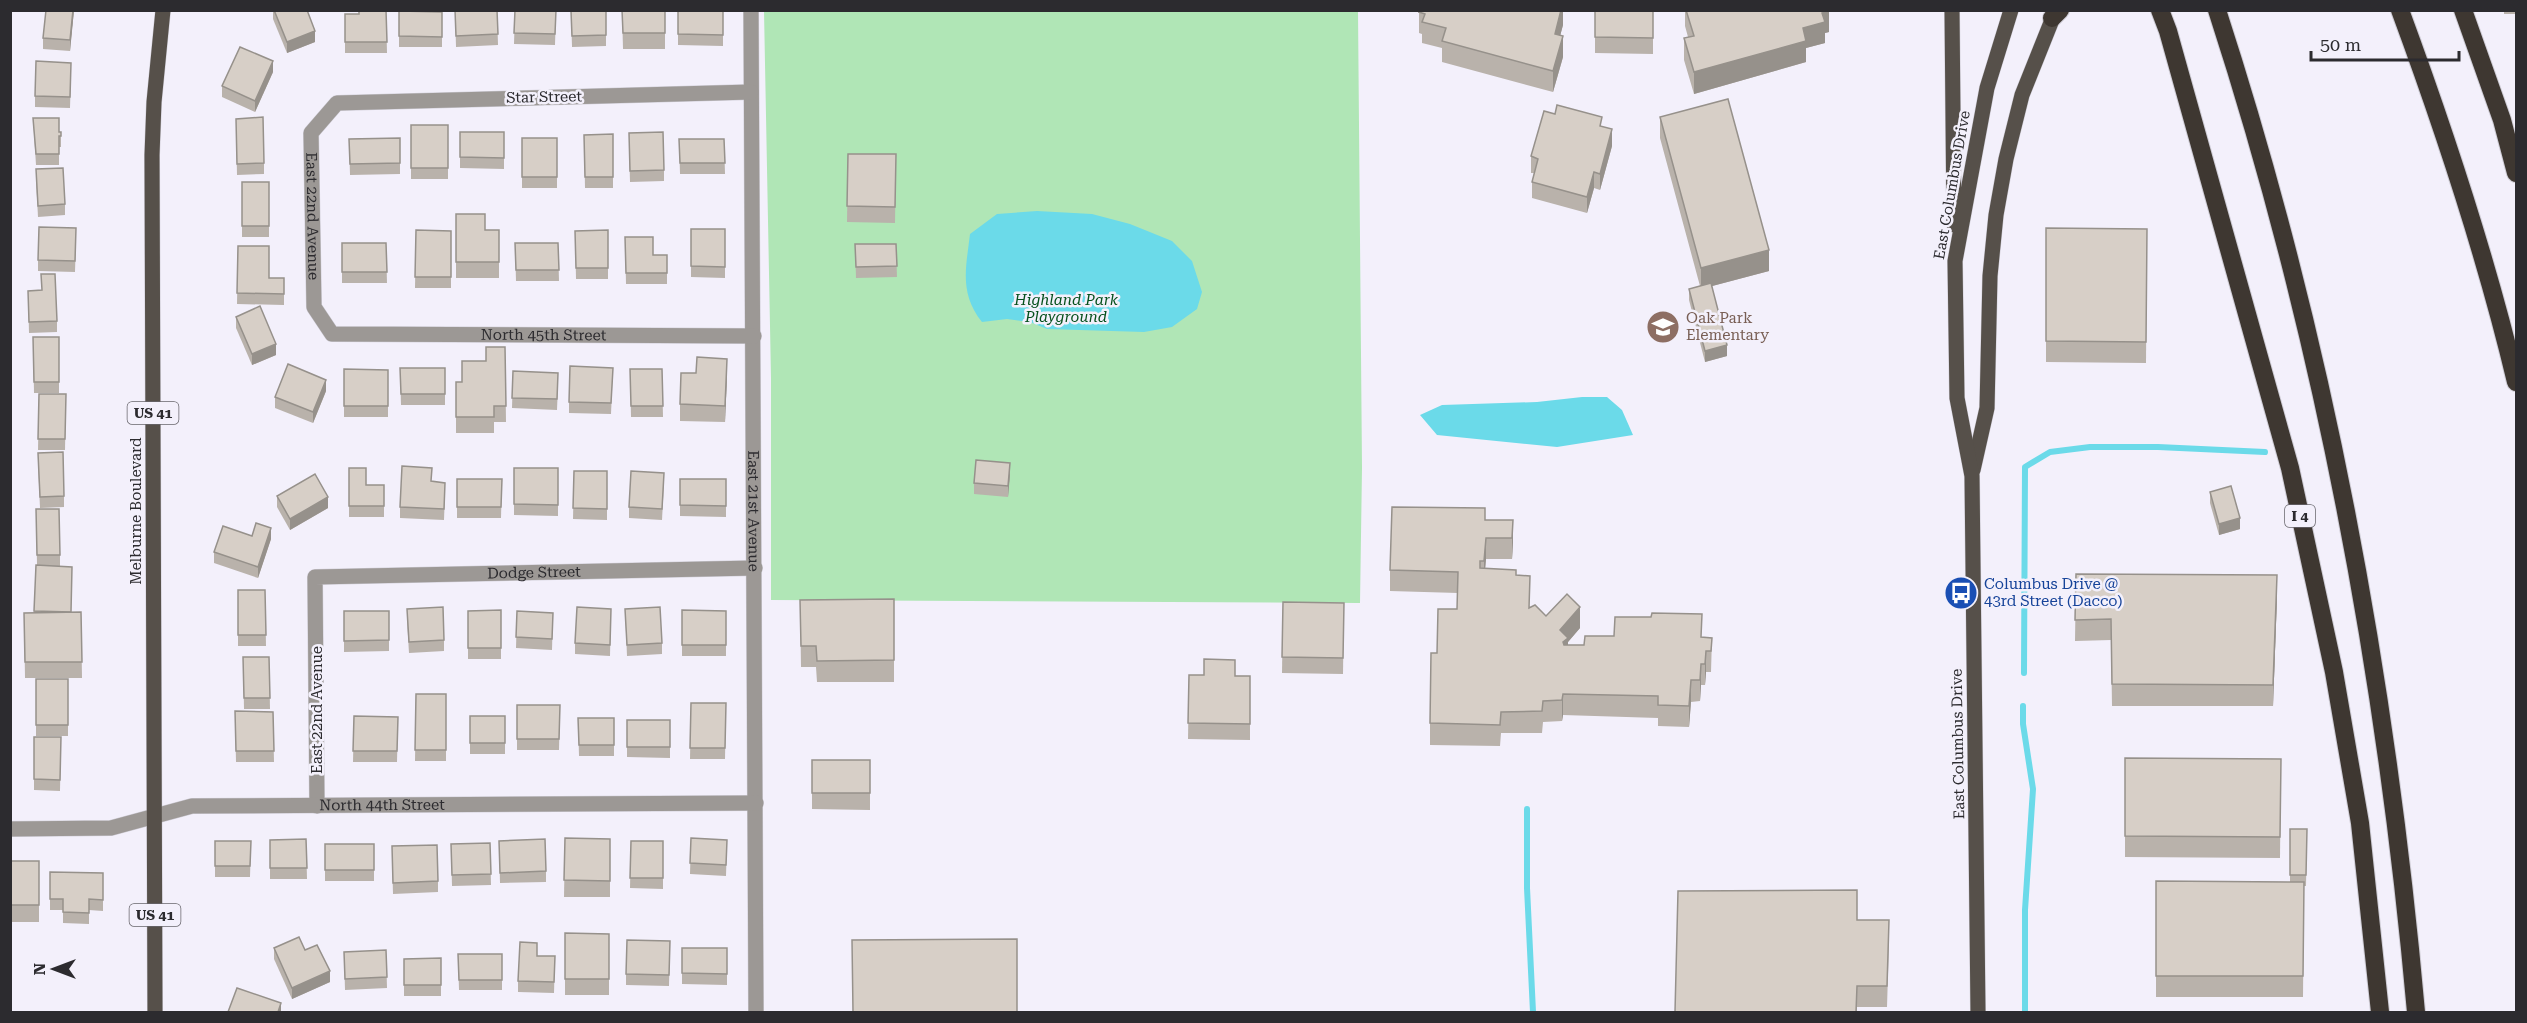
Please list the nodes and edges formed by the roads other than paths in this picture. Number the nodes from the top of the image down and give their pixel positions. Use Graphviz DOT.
graph roads {
  1 [pos="164,10"];
  2 [pos="751,10"];
  3 [pos="1952,10"];
  4 [pos="2011,10"];
  5 [pos="2160,10"];
  6 [pos="2217,10"];
  7 [pos="2400,10"];
  8 [pos="2463,10"];
  9 [pos="2056,13"];
  10 [pos="751,92"];
  11 [pos="336,103"];
  12 [pos="2517,173"];
  13 [pos="1955,261"];
  14 [pos="332,334"];
  15 [pos="754,336"];
  16 [pos="2517,382"];
  17 [pos="1972,476"];
  18 [pos="755,568"];
  19 [pos="315,577"];
  20 [pos="756,803"];
  21 [pos="317,806"];
  22 [pos="155,817"];
  23 [pos="10,829"];
  24 [pos="155,1012"];
  25 [pos="756,1012"];
  26 [pos="1978,1012"];
  27 [pos="2380,1012"];
  28 [pos="2416,1012"];
  1 -- 22 [label="main road, Melburne Boulevard / US 41"];
  2 -- 10 [label="street, East 21st Avenue"];
  3 -- 13 [label="main road"];
  4 -- 13 [label="main road, East Columbus Drive"];
  5 -- 27 [label="highway, I 4"];
  6 -- 28 [label="highway"];
  7 -- 16 [label="highway"];
  8 -- 12 [label="highway"];
  9 -- 17 [label="main road, East Columbus Drive"];
  10 -- 11 [label="street, Star Street"];
  10 -- 15 [label="street, East 21st Avenue"];
  11 -- 14 [label="street, East 22nd Avenue"];
  13 -- 17 [label="main road, East Columbus Drive"];
  14 -- 15 [label="street, North 45th Street"];
  15 -- 18 [label="street, East 21st Avenue"];
  17 -- 26 [label="main road, East Columbus Drive"];
  18 -- 19 [label="street, Dodge Street"];
  18 -- 20 [label="street, East 21st Avenue"];
  19 -- 21 [label="street, East 22nd Avenue"];
  20 -- 21 [label="street, North 44th Street"];
  20 -- 25 [label="street, East 21st Avenue"];
  21 -- 22 [label="street, North 44th Street"];
  22 -- 23 [label="street, North 44th Street"];
  22 -- 24 [label="main road, Melburne Boulevard / US 41"];
}
